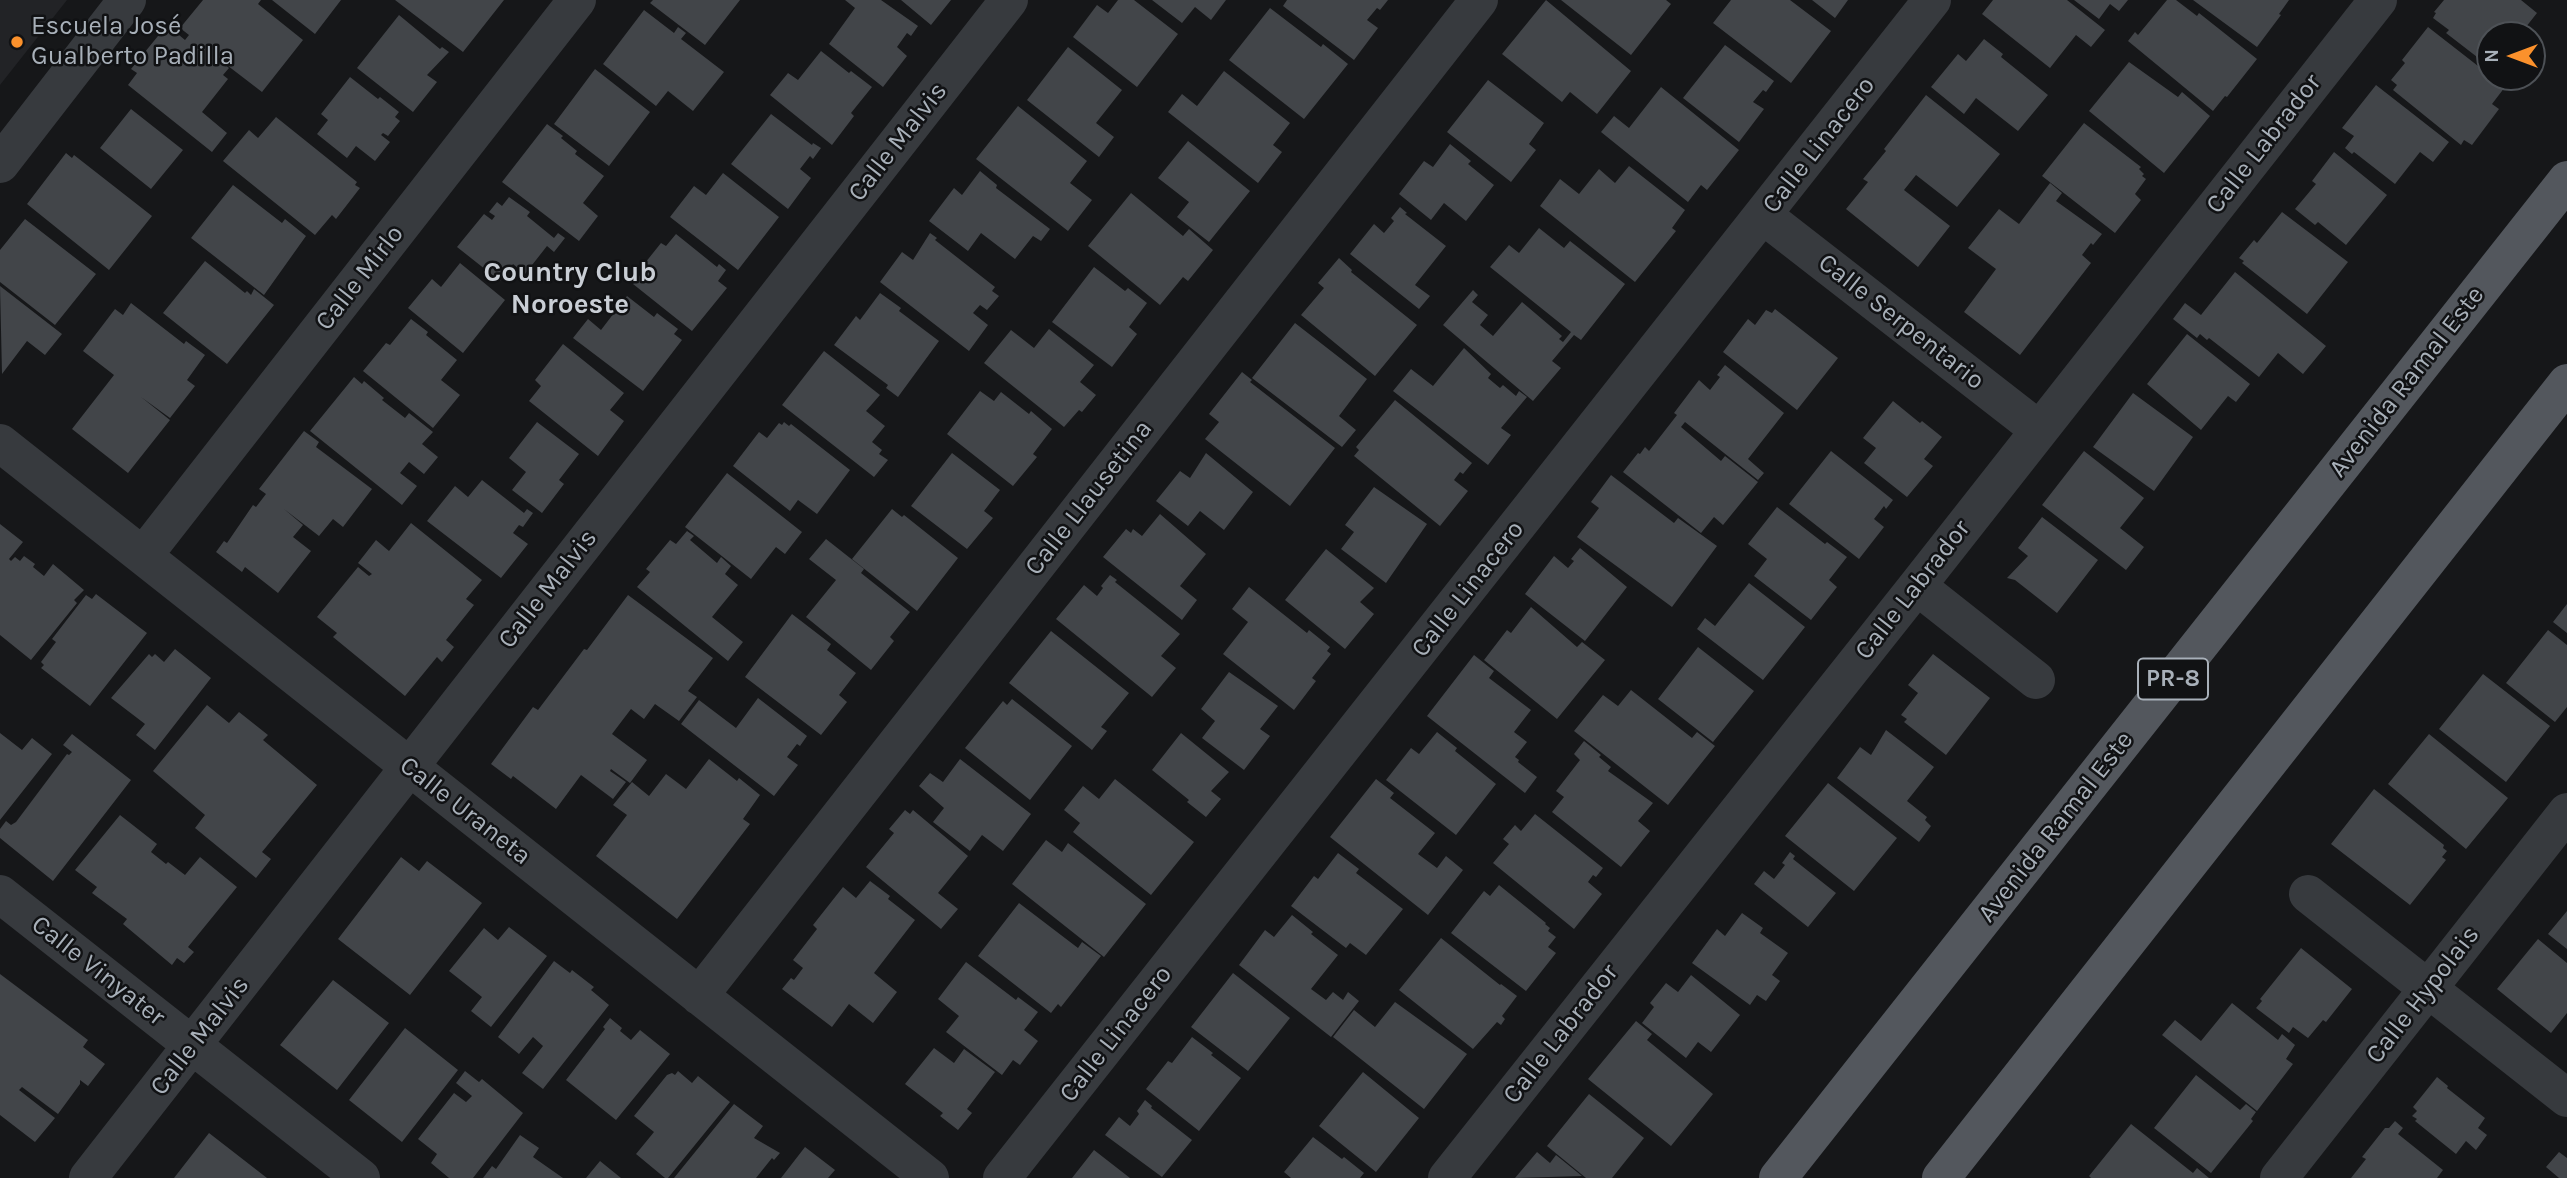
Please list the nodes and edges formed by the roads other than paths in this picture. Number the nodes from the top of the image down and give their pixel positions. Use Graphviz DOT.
graph roads {
  1 [pos="127,0"];
  2 [pos="577,0"];
  3 [pos="1009,0"];
  4 [pos="1479,0"];
  5 [pos="1933,0"];
  6 [pos="2378,0"];
  7 [pos="0,164"];
  8 [pos="2567,180"];
  9 [pos="1764,215"];
  10 [pos="2567,383"];
  11 [pos="2038,429"];
  12 [pos="0,443"];
  13 [pos="143,556"];
  14 [pos="1917,586"];
  15 [pos="2036,680"];
  16 [pos="410,767"];
  17 [pos="2567,813"];
  18 [pos="0,894"];
  19 [pos="2308,894"];
  20 [pos="2428,989"];
  21 [pos="699,996"];
  22 [pos="192,1045"];
  23 [pos="2567,1098"];
  24 [pos="89,1178"];
  25 [pos="361,1178"];
  26 [pos="930,1178"];
  27 [pos="1002,1178"];
  28 [pos="1447,1178"];
  29 [pos="1778,1178"];
  30 [pos="1941,1178"];
  31 [pos="2279,1178"];
  1 -- 7 [label="street"];
  2 -- 13 [label="street, Calle Mirlo"];
  3 -- 16 [label="street, Calle Malvis"];
  4 -- 21 [label="street, Calle Llausetina"];
  5 -- 9 [label="street, Calle Linacero"];
  6 -- 11 [label="street, Calle Labrador"];
  8 -- 29 [label="main road, Avenida Ramal Este / PR-8"];
  9 -- 11 [label="street, Calle Serpentario"];
  9 -- 27 [label="street, Calle Linacero"];
  10 -- 30 [label="main road"];
  11 -- 14 [label="street, Calle Labrador"];
  12 -- 13 [label="street, Calle Uraneta"];
  13 -- 16 [label="street, Calle Uraneta"];
  14 -- 15 [label="street"];
  14 -- 28 [label="street, Calle Labrador"];
  16 -- 21 [label="street, Calle Uraneta"];
  16 -- 22 [label="street, Calle Malvis"];
  17 -- 20 [label="street, Calle Hypolais"];
  18 -- 22 [label="street, Calle Vinyater"];
  19 -- 20 [label="street"];
  20 -- 23 [label="street"];
  20 -- 31 [label="street, Calle Hypolais"];
  21 -- 26 [label="street, Calle Uraneta"];
  22 -- 24 [label="street, Calle Malvis"];
  22 -- 25 [label="street, Calle Vinyater"];
}
